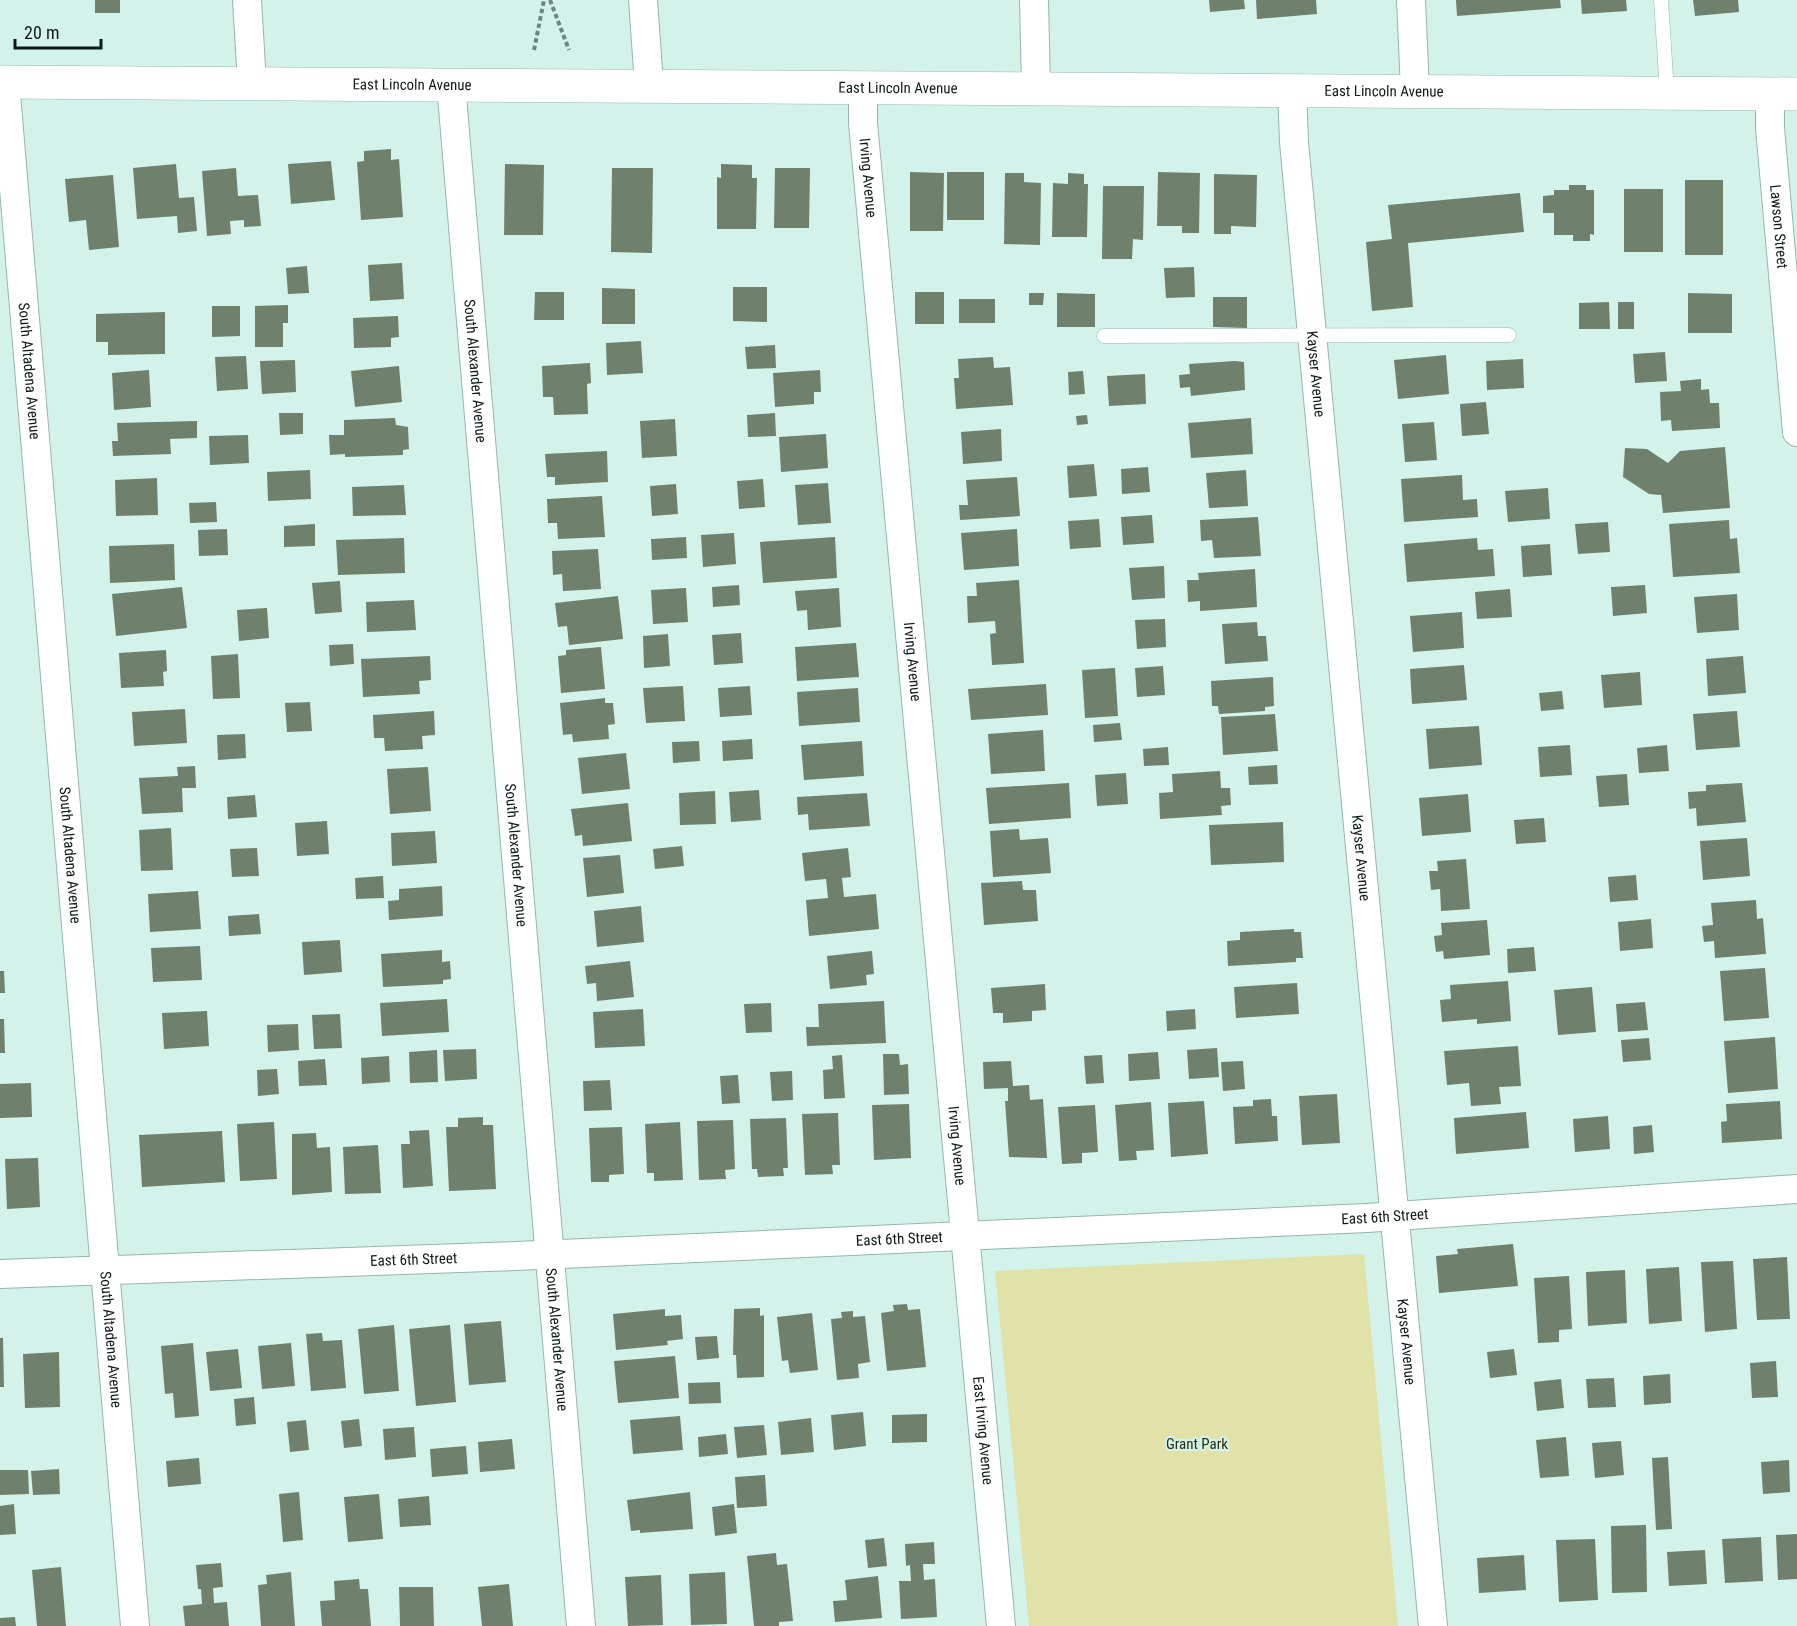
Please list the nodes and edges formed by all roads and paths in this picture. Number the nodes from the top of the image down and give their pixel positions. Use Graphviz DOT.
graph roads {
  1 [pos="247,0"];
  2 [pos="544,0"];
  3 [pos="550,0"];
  4 [pos="643,0"];
  5 [pos="1034,0"];
  6 [pos="1411,0"];
  7 [pos="1661,0"];
  8 [pos="534,50"];
  9 [pos="569,50"];
  10 [pos="2,82"];
  11 [pos="252,83"];
  12 [pos="451,84"];
  13 [pos="649,84"];
  14 [pos="862,86"];
  15 [pos="1036,88"];
  16 [pos="1292,89"];
  17 [pos="1415,91"];
  18 [pos="1667,92"];
  19 [pos="1784,94"];
  20 [pos="1509,335"];
  21 [pos="1104,336"];
  22 [pos="1313,336"];
  23 [pos="1797,432"];
  24 [pos="1797,1189"];
  25 [pos="1394,1215"];
  26 [pos="965,1236"];
  27 [pos="550,1254"];
  28 [pos="104,1270"];
  29 [pos="0,1274"];
  30 [pos="135,1626"];
  31 [pos="581,1626"];
  32 [pos="1001,1626"];
  33 [pos="1433,1626"];
  1 -- 11 [label="street"];
  2 -- 8 [label="path"];
  3 -- 9 [label="path"];
  4 -- 13 [label="street"];
  5 -- 15 [label="street"];
  6 -- 17 [label="street"];
  7 -- 18 [label="lane"];
  10 -- 11 [label="street, East Lincoln Avenue"];
  10 -- 28 [label="street, South Altadena Avenue"];
  11 -- 12 [label="street, East Lincoln Avenue"];
  12 -- 13 [label="street, East Lincoln Avenue"];
  12 -- 27 [label="street, South Alexander Avenue"];
  13 -- 14 [label="street, East Lincoln Avenue"];
  14 -- 15 [label="street, East Lincoln Avenue"];
  14 -- 26 [label="street, Irving Avenue"];
  15 -- 16 [label="street, East Lincoln Avenue"];
  16 -- 17 [label="street, East Lincoln Avenue"];
  16 -- 22 [label="street, Kayser Avenue"];
  17 -- 18 [label="street, East Lincoln Avenue"];
  18 -- 19 [label="street, East Lincoln Avenue"];
  19 -- 23 [label="street, Lawson Street"];
  20 -- 22 [label="lane"];
  21 -- 22 [label="lane"];
  22 -- 25 [label="street, Kayser Avenue"];
  24 -- 25 [label="street, East 6th Street"];
  25 -- 26 [label="street, East 6th Street"];
  25 -- 33 [label="street, Kayser Avenue"];
  26 -- 27 [label="street, East 6th Street"];
  26 -- 32 [label="street, East Irving Avenue"];
  27 -- 28 [label="street, East 6th Street"];
  27 -- 31 [label="street, South Alexander Avenue"];
  28 -- 29 [label="street, East 6th Street"];
  28 -- 30 [label="street, South Altadena Avenue"];
}
